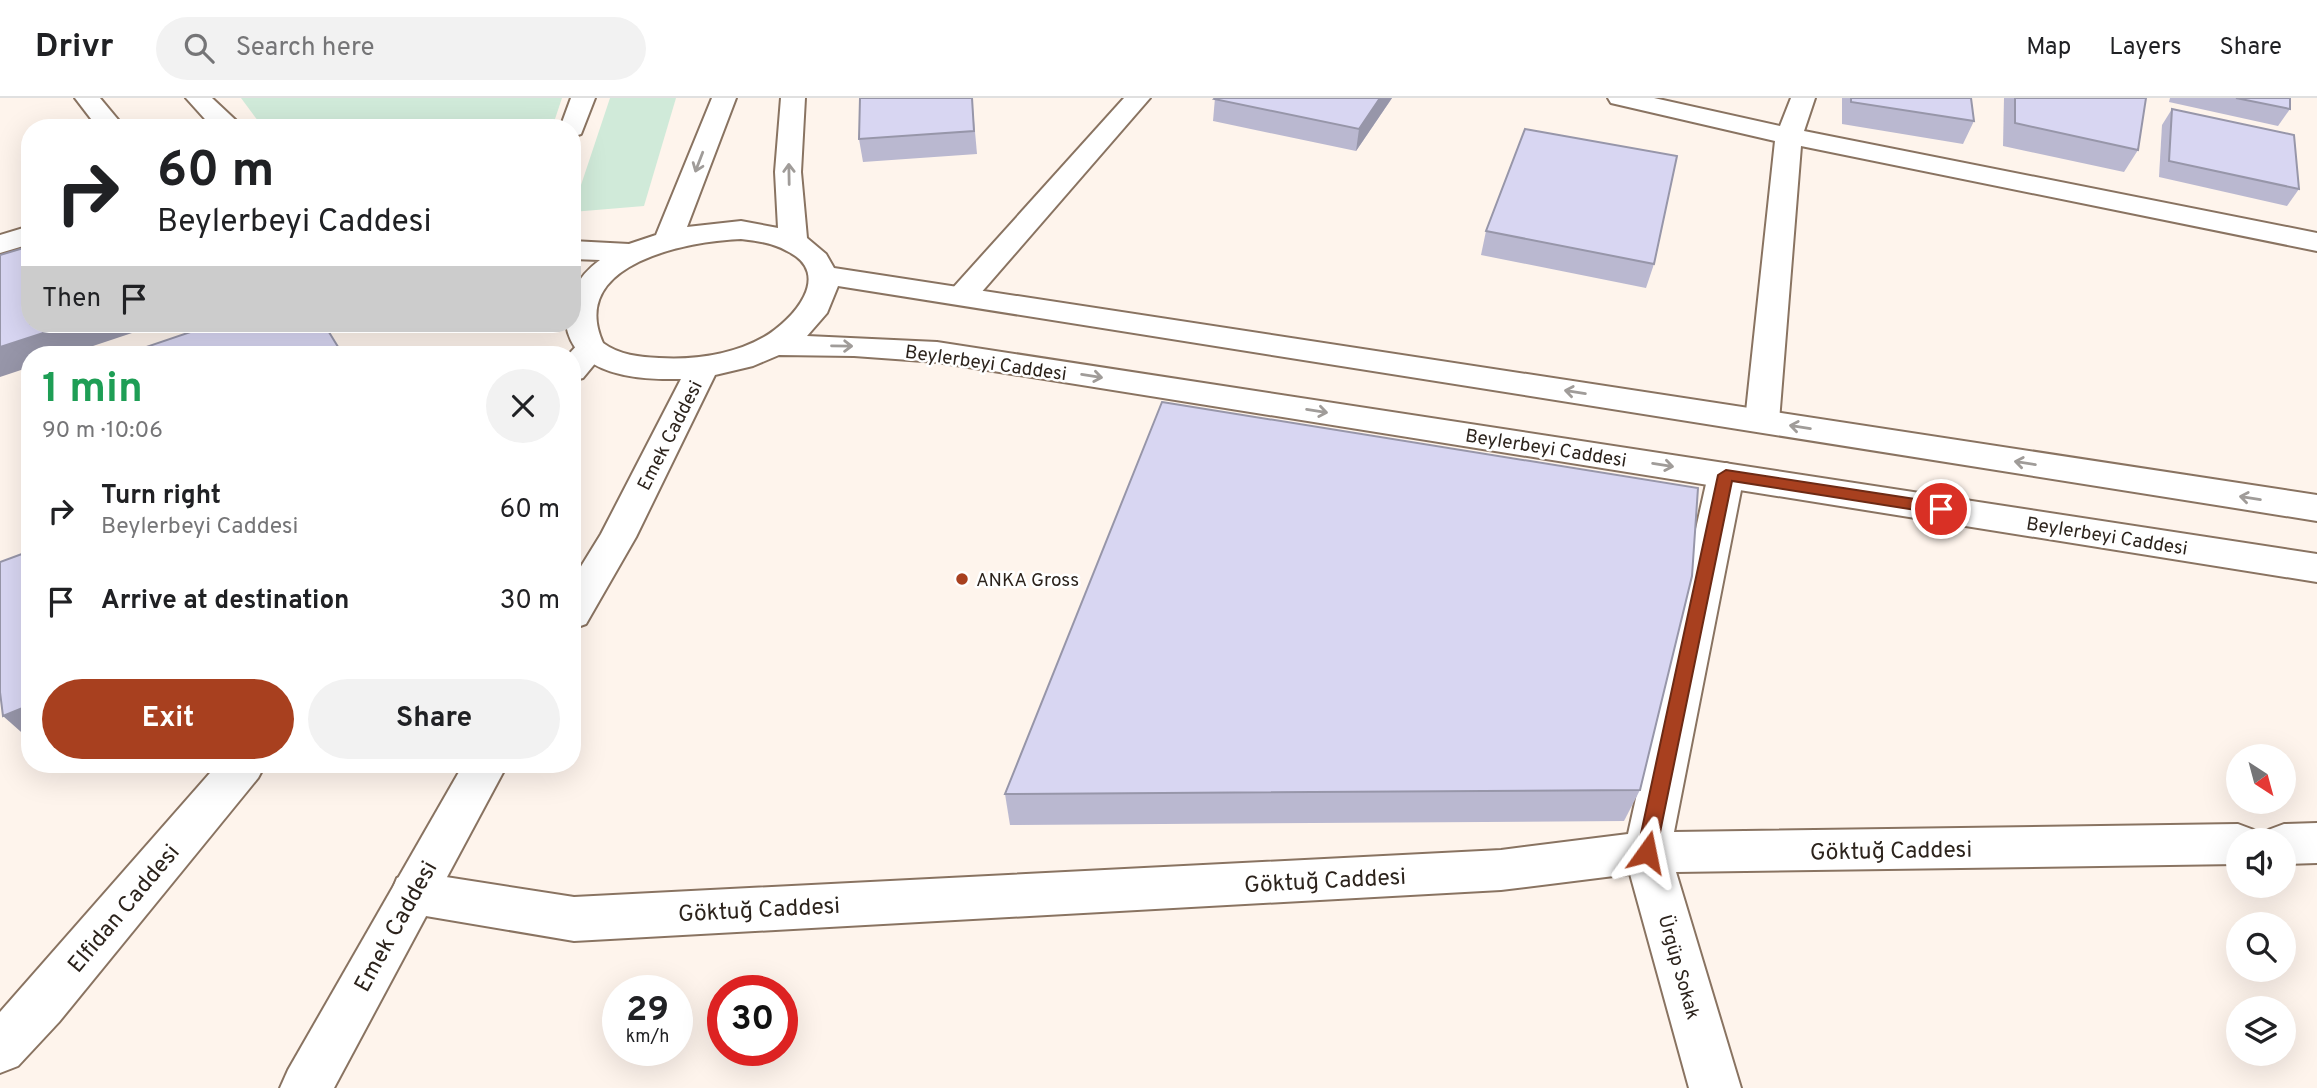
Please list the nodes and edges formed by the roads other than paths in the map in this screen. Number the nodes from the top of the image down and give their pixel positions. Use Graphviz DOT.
graph roads {
  1 [pos="87,98"];
  2 [pos="198,98"];
  3 [pos="583,98"];
  4 [pos="723,98"];
  5 [pos="793,98"];
  6 [pos="1138,98"];
  7 [pos="1620,98"];
  8 [pos="1803,98"];
  9 [pos="104,119"];
  10 [pos="219,119"];
  11 [pos="576,119"];
  12 [pos="1789,136"];
  13 [pos="21,238"];
  14 [pos="668,240"];
  15 [pos="2317,242"];
  16 [pos="793,243"];
  17 [pos="0,244"];
  18 [pos="581,250"];
  19 [pos="632,253"];
  20 [pos="822,275"];
  21 [pos="962,296"];
  22 [pos="581,310"];
  23 [pos="561,333"];
  24 [pos="774,345"];
  25 [pos="578,346"];
  26 [pos="583,350"];
  27 [pos="703,367"];
  28 [pos="1762,421"];
  29 [pos="1726,475"];
  30 [pos="2317,509"];
  31 [pos="2317,568"];
  32 [pos="581,599"];
  33 [pos="236,773"];
  34 [pos="481,773"];
  35 [pos="2317,843"];
  36 [pos="2226,844"];
  37 [pos="2296,844"];
  38 [pos="1647,852"];
  39 [pos="414,893"];
  40 [pos="0,1048"];
  41 [pos="306,1088"];
  42 [pos="1715,1088"];
  1 -- 9 [label="street"];
  2 -- 10 [label="street"];
  3 -- 11 [label="street"];
  4 -- 14 [label="street, one-way"];
  16 -- 5 [label="street, one-way"];
  6 -- 21 [label="street"];
  7 -- 12 [label="street"];
  8 -- 12 [label="street"];
  12 -- 15 [label="street"];
  12 -- 28 [label="street"];
  13 -- 17 [label="street"];
  14 -- 16 [label="street"];
  14 -- 19 [label="street"];
  16 -- 20 [label="street"];
  18 -- 19 [label="street"];
  19 -- 22 [label="street"];
  20 -- 21 [label="street"];
  20 -- 24 [label="street, Emek Caddesi"];
  28 -- 21 [label="street, one-way"];
  23 -- 25 [label="street, Emek Caddesi"];
  24 -- 27 [label="street, Emek Caddesi"];
  24 -- 29 [label="street, Beylerbeyi Caddesi, one-way"];
  26 -- 27 [label="street, Emek Caddesi"];
  27 -- 32 [label="street, Emek Caddesi"];
  30 -- 28 [label="street, one-way"];
  29 -- 31 [label="street, Beylerbeyi Caddesi"];
  29 -- 38 [label="street, Ürgüp Sokak"];
  33 -- 40 [label="street, Elfidan Caddesi"];
  34 -- 39 [label="street, Emek Caddesi"];
  35 -- 37 [label="street"];
  36 -- 38 [label="street, Göktuğ Caddesi"];
  38 -- 39 [label="street, Göktuğ Caddesi"];
  38 -- 42 [label="street, Ürgüp Sokak"];
  39 -- 41 [label="street, Emek Caddesi"];
}
